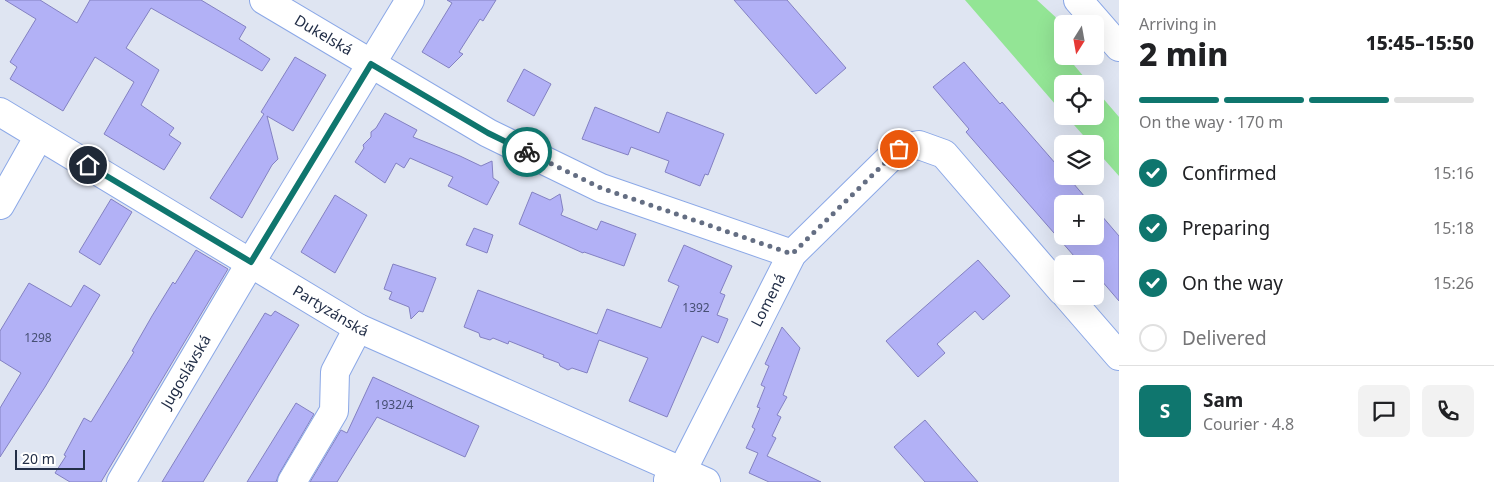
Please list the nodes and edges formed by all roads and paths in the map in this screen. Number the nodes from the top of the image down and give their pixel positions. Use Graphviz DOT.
graph roads {
  1 [pos="264,0"];
  2 [pos="410,0"];
  3 [pos="1078,0"];
  4 [pos="1119,47"];
  5 [pos="371,64"];
  6 [pos="0,112"];
  7 [pos="38,136"];
  8 [pos="0,205"];
  9 [pos="792,254"];
  10 [pos="251,262"];
  11 [pos="1054,282"];
  12 [pos="1075,305"];
  13 [pos="358,328"];
  14 [pos="1119,356"];
  15 [pos="674,476"];
  16 [pos="120,482"];
  17 [pos="292,482"];
  18 [pos="706,482"];
  1 -- 5 [label="street, Dukelská"];
  2 -- 5 [label="street, Jugoslávská"];
  3 -- 4 [label="street"];
  5 -- 9 [label="street, Dukelská"];
  5 -- 10 [label="street, Jugoslávská"];
  6 -- 7 [label="street, Partyzánská"];
  7 -- 8 [label="street"];
  7 -- 10 [label="street, Partyzánská"];
  9 -- 11 [label="street, Lomená"];
  9 -- 15 [label="street, Lomená"];
  10 -- 13 [label="street, Partyzánská"];
  10 -- 16 [label="street, Jugoslávská"];
  12 -- 14 [label="street"];
  13 -- 15 [label="street, Partyzánská"];
  13 -- 17 [label="street"];
  15 -- 18 [label="street, Partyzánská"];
}
